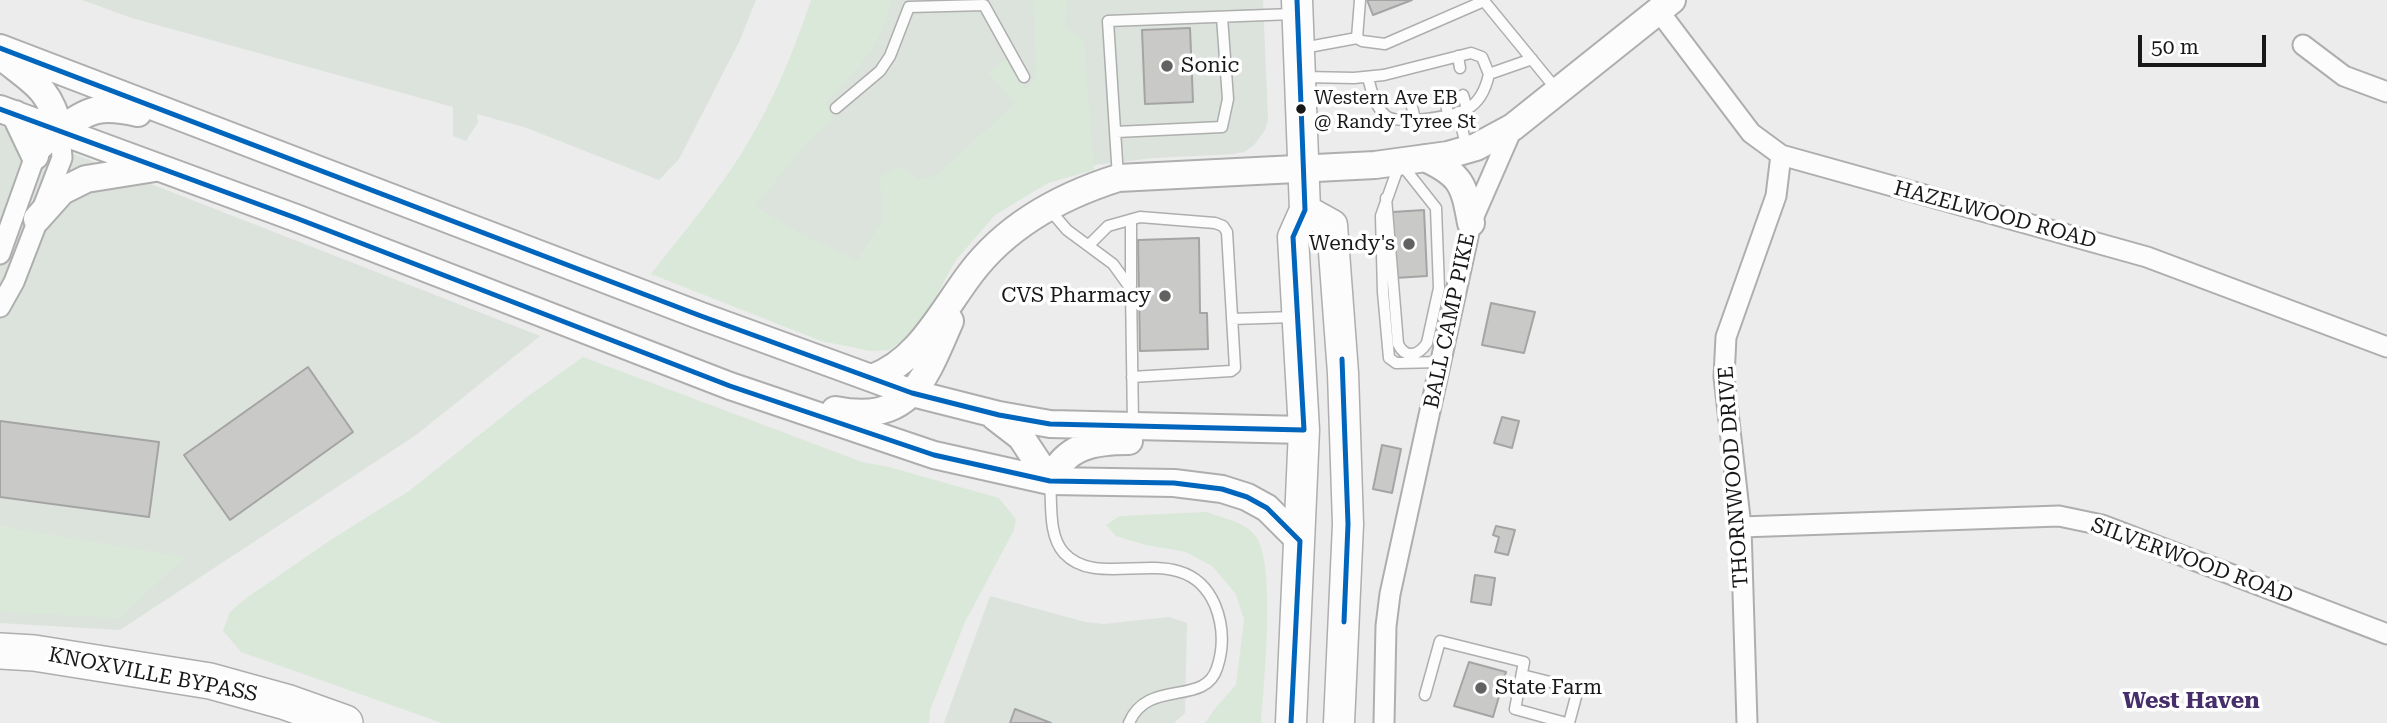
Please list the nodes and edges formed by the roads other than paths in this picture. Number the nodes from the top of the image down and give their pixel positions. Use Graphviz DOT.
graph roads {
  1 [pos="1360,0"];
  2 [pos="1483,0"];
  3 [pos="908,3"];
  4 [pos="1665,5"];
  5 [pos="1297,7"];
  6 [pos="1222,17"];
  7 [pos="1357,38"];
  8 [pos="2302,45"];
  9 [pos="0,48"];
  10 [pos="0,55"];
  11 [pos="1458,57"];
  12 [pos="1532,59"];
  13 [pos="1300,63"];
  14 [pos="1460,68"];
  15 [pos="1489,74"];
  16 [pos="1368,77"];
  17 [pos="1024,78"];
  18 [pos="1558,91"];
  19 [pos="2387,92"];
  20 [pos="1463,95"];
  21 [pos="1445,99"];
  22 [pos="1412,107"];
  23 [pos="836,108"];
  24 [pos="8,112"];
  25 [pos="1458,112"];
  26 [pos="1415,119"];
  27 [pos="1513,127"];
  28 [pos="212,130"];
  29 [pos="60,131"];
  30 [pos="1116,132"];
  31 [pos="1467,149"];
  32 [pos="1781,155"];
  33 [pos="35,156"];
  34 [pos="1413,160"];
  35 [pos="1303,167"];
  36 [pos="159,168"];
  37 [pos="1118,178"];
  38 [pos="1387,198"];
  39 [pos="1047,206"];
  40 [pos="1305,210"];
  41 [pos="37,219"];
  42 [pos="1131,220"];
  43 [pos="1471,223"];
  44 [pos="1090,245"];
  45 [pos="0,254"];
  46 [pos="962,286"];
  47 [pos="1131,289"];
  48 [pos="0,307"];
  49 [pos="1298,317"];
  50 [pos="1232,319"];
  51 [pos="2387,347"];
  52 [pos="1441,362"];
  53 [pos="1132,377"];
  54 [pos="873,378"];
  55 [pos="730,386"];
  56 [pos="912,393"];
  57 [pos="989,413"];
  58 [pos="1133,426"];
  59 [pos="1231,428"];
  60 [pos="1304,430"];
  61 [pos="1050,481"];
  62 [pos="1348,524"];
  63 [pos="1741,527"];
  64 [pos="1300,541"];
  65 [pos="2387,634"];
  66 [pos="17,652"];
  67 [pos="1522,675"];
  68 [pos="1425,695"];
  69 [pos="345,723"];
  70 [pos="1129,723"];
  71 [pos="1291,723"];
  72 [pos="1339,723"];
  73 [pos="1384,723"];
  74 [pos="1567,723"];
  75 [pos="1747,723"];
  1 -- 7 [label="lane"];
  2 -- 7 [label="lane"];
  2 -- 12 [label="lane"];
  3 -- 17 [label="lane"];
  3 -- 23 [label="lane"];
  4 -- 18 [label="street, BALL CAMP PIKE"];
  4 -- 32 [label="street, HAZELWOOD ROAD"];
  5 -- 6 [label="lane"];
  5 -- 13 [label="main road"];
  6 -- 30 [label="lane"];
  6 -- 30 [label="lane"];
  7 -- 13 [label="lane"];
  8 -- 19 [label="street"];
  9 -- 28 [label="street"];
  10 -- 29 [label="street"];
  11 -- 14 [label="lane"];
  11 -- 15 [label="lane"];
  11 -- 16 [label="lane"];
  12 -- 15 [label="lane"];
  12 -- 18 [label="lane"];
  13 -- 16 [label="lane"];
  13 -- 35 [label="main road"];
  15 -- 25 [label="lane"];
  16 -- 26 [label="lane"];
  18 -- 27 [label="street, BALL CAMP PIKE"];
  20 -- 25 [label="lane"];
  21 -- 25 [label="lane"];
  22 -- 26 [label="lane"];
  24 -- 29 [label="street"];
  24 -- 33 [label="street"];
  25 -- 26 [label="lane"];
  25 -- 31 [label="lane"];
  27 -- 31 [label="street"];
  27 -- 43 [label="street, BALL CAMP PIKE"];
  28 -- 29 [label="street"];
  28 -- 54 [label="street"];
  29 -- 33 [label="street"];
  29 -- 36 [label="street"];
  29 -- 41 [label="street"];
  30 -- 37 [label="lane"];
  31 -- 34 [label="street"];
  32 -- 51 [label="street, HAZELWOOD ROAD"];
  32 -- 63 [label="street, THORNWOOD DRIVE"];
  33 -- 45 [label="street"];
  34 -- 35 [label="street"];
  34 -- 38 [label="lane"];
  34 -- 38 [label="lane"];
  34 -- 43 [label="street"];
  35 -- 37 [label="street"];
  35 -- 40 [label="main road"];
  36 -- 41 [label="street"];
  36 -- 55 [label="street"];
  37 -- 39 [label="street"];
  38 -- 52 [label="lane"];
  39 -- 44 [label="lane"];
  39 -- 46 [label="street"];
  40 -- 49 [label="main road"];
  40 -- 62 [label="main road"];
  41 -- 48 [label="street"];
  42 -- 44 [label="lane"];
  42 -- 47 [label="lane"];
  42 -- 50 [label="lane"];
  43 -- 52 [label="street, BALL CAMP PIKE"];
  44 -- 47 [label="lane"];
  46 -- 54 [label="street"];
  46 -- 56 [label="street"];
  47 -- 53 [label="lane"];
  49 -- 50 [label="lane"];
  49 -- 60 [label="main road"];
  50 -- 53 [label="lane"];
  52 -- 73 [label="street, BALL CAMP PIKE"];
  53 -- 58 [label="lane"];
  54 -- 56 [label="street"];
  55 -- 56 [label="street"];
  55 -- 61 [label="street"];
  56 -- 57 [label="street"];
  57 -- 58 [label="street"];
  57 -- 61 [label="street"];
  58 -- 59 [label="street"];
  59 -- 60 [label="street"];
  59 -- 61 [label="street"];
  60 -- 62 [label="main road"];
  60 -- 64 [label="main road"];
  61 -- 64 [label="street"];
  61 -- 70 [label="lane"];
  62 -- 72 [label="main road"];
  63 -- 65 [label="street, SILVERWOOD ROAD"];
  63 -- 75 [label="street, THORNWOOD DRIVE"];
  64 -- 71 [label="main road"];
  66 -- 69 [label="highway, KNOXVILLE BYPASS"];
  67 -- 68 [label="lane"];
  67 -- 74 [label="lane"];
  67 -- 74 [label="lane"];
}
